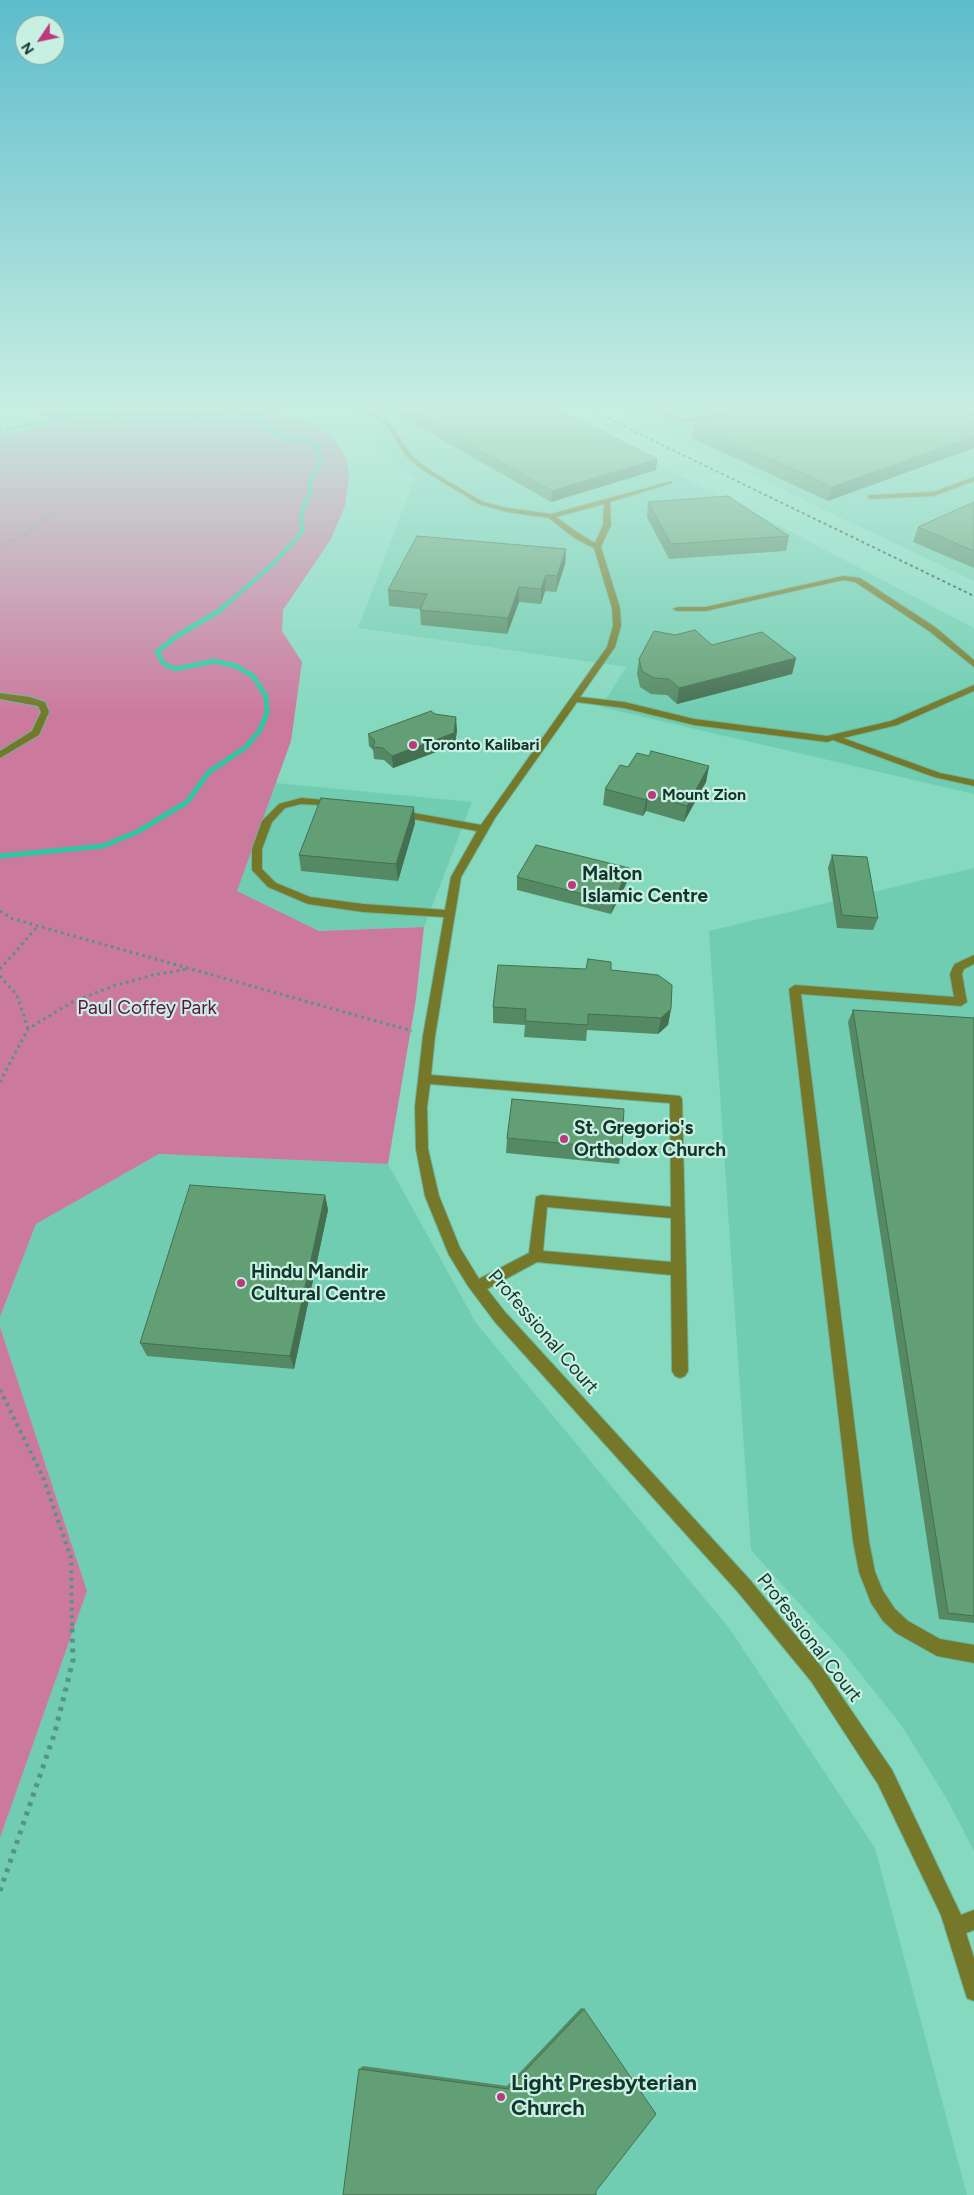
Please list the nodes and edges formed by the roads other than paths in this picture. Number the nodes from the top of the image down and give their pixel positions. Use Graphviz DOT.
graph roads {
  1 [pos="510,510"];
  2 [pos="572,510"];
  3 [pos="607,510"];
  4 [pos="551,516"];
  5 [pos="597,547"];
  6 [pos="677,609"];
  7 [pos="974,664"];
  8 [pos="974,688"];
  9 [pos="0,696"];
  10 [pos="950,698"];
  11 [pos="575,699"];
  12 [pos="974,699"];
  13 [pos="835,738"];
  14 [pos="0,755"];
  15 [pos="974,783"];
  16 [pos="348,805"];
  17 [pos="386,811"];
  18 [pos="483,828"];
  19 [pos="450,914"];
  20 [pos="974,959"];
  21 [pos="424,1079"];
  22 [pos="678,1213"];
  23 [pos="536,1256"];
  24 [pos="679,1269"];
  25 [pos="477,1287"];
  26 [pos="680,1371"];
  27 [pos="974,1654"];
  28 [pos="974,1920"];
  29 [pos="954,1927"];
  30 [pos="974,1991"];
  1 -- 4 [label="street"];
  2 -- 4 [label="street"];
  3 -- 5 [label="street"];
  4 -- 5 [label="street"];
  5 -- 11 [label="street, Professional Court"];
  6 -- 7 [label="street"];
  8 -- 10 [label="street"];
  9 -- 14 [label="street"];
  10 -- 12 [label="street"];
  10 -- 13 [label="street"];
  11 -- 13 [label="street"];
  11 -- 18 [label="street, Professional Court"];
  13 -- 15 [label="street"];
  16 -- 19 [label="street"];
  17 -- 18 [label="street"];
  18 -- 19 [label="street, Professional Court"];
  19 -- 21 [label="street, Professional Court"];
  20 -- 27 [label="street"];
  21 -- 22 [label="street"];
  21 -- 25 [label="street, Professional Court"];
  22 -- 23 [label="street"];
  22 -- 24 [label="street"];
  23 -- 24 [label="street"];
  23 -- 25 [label="street"];
  24 -- 26 [label="street"];
  25 -- 29 [label="street, Professional Court"];
  28 -- 29 [label="street"];
  29 -- 30 [label="street, Professional Court"];
}
